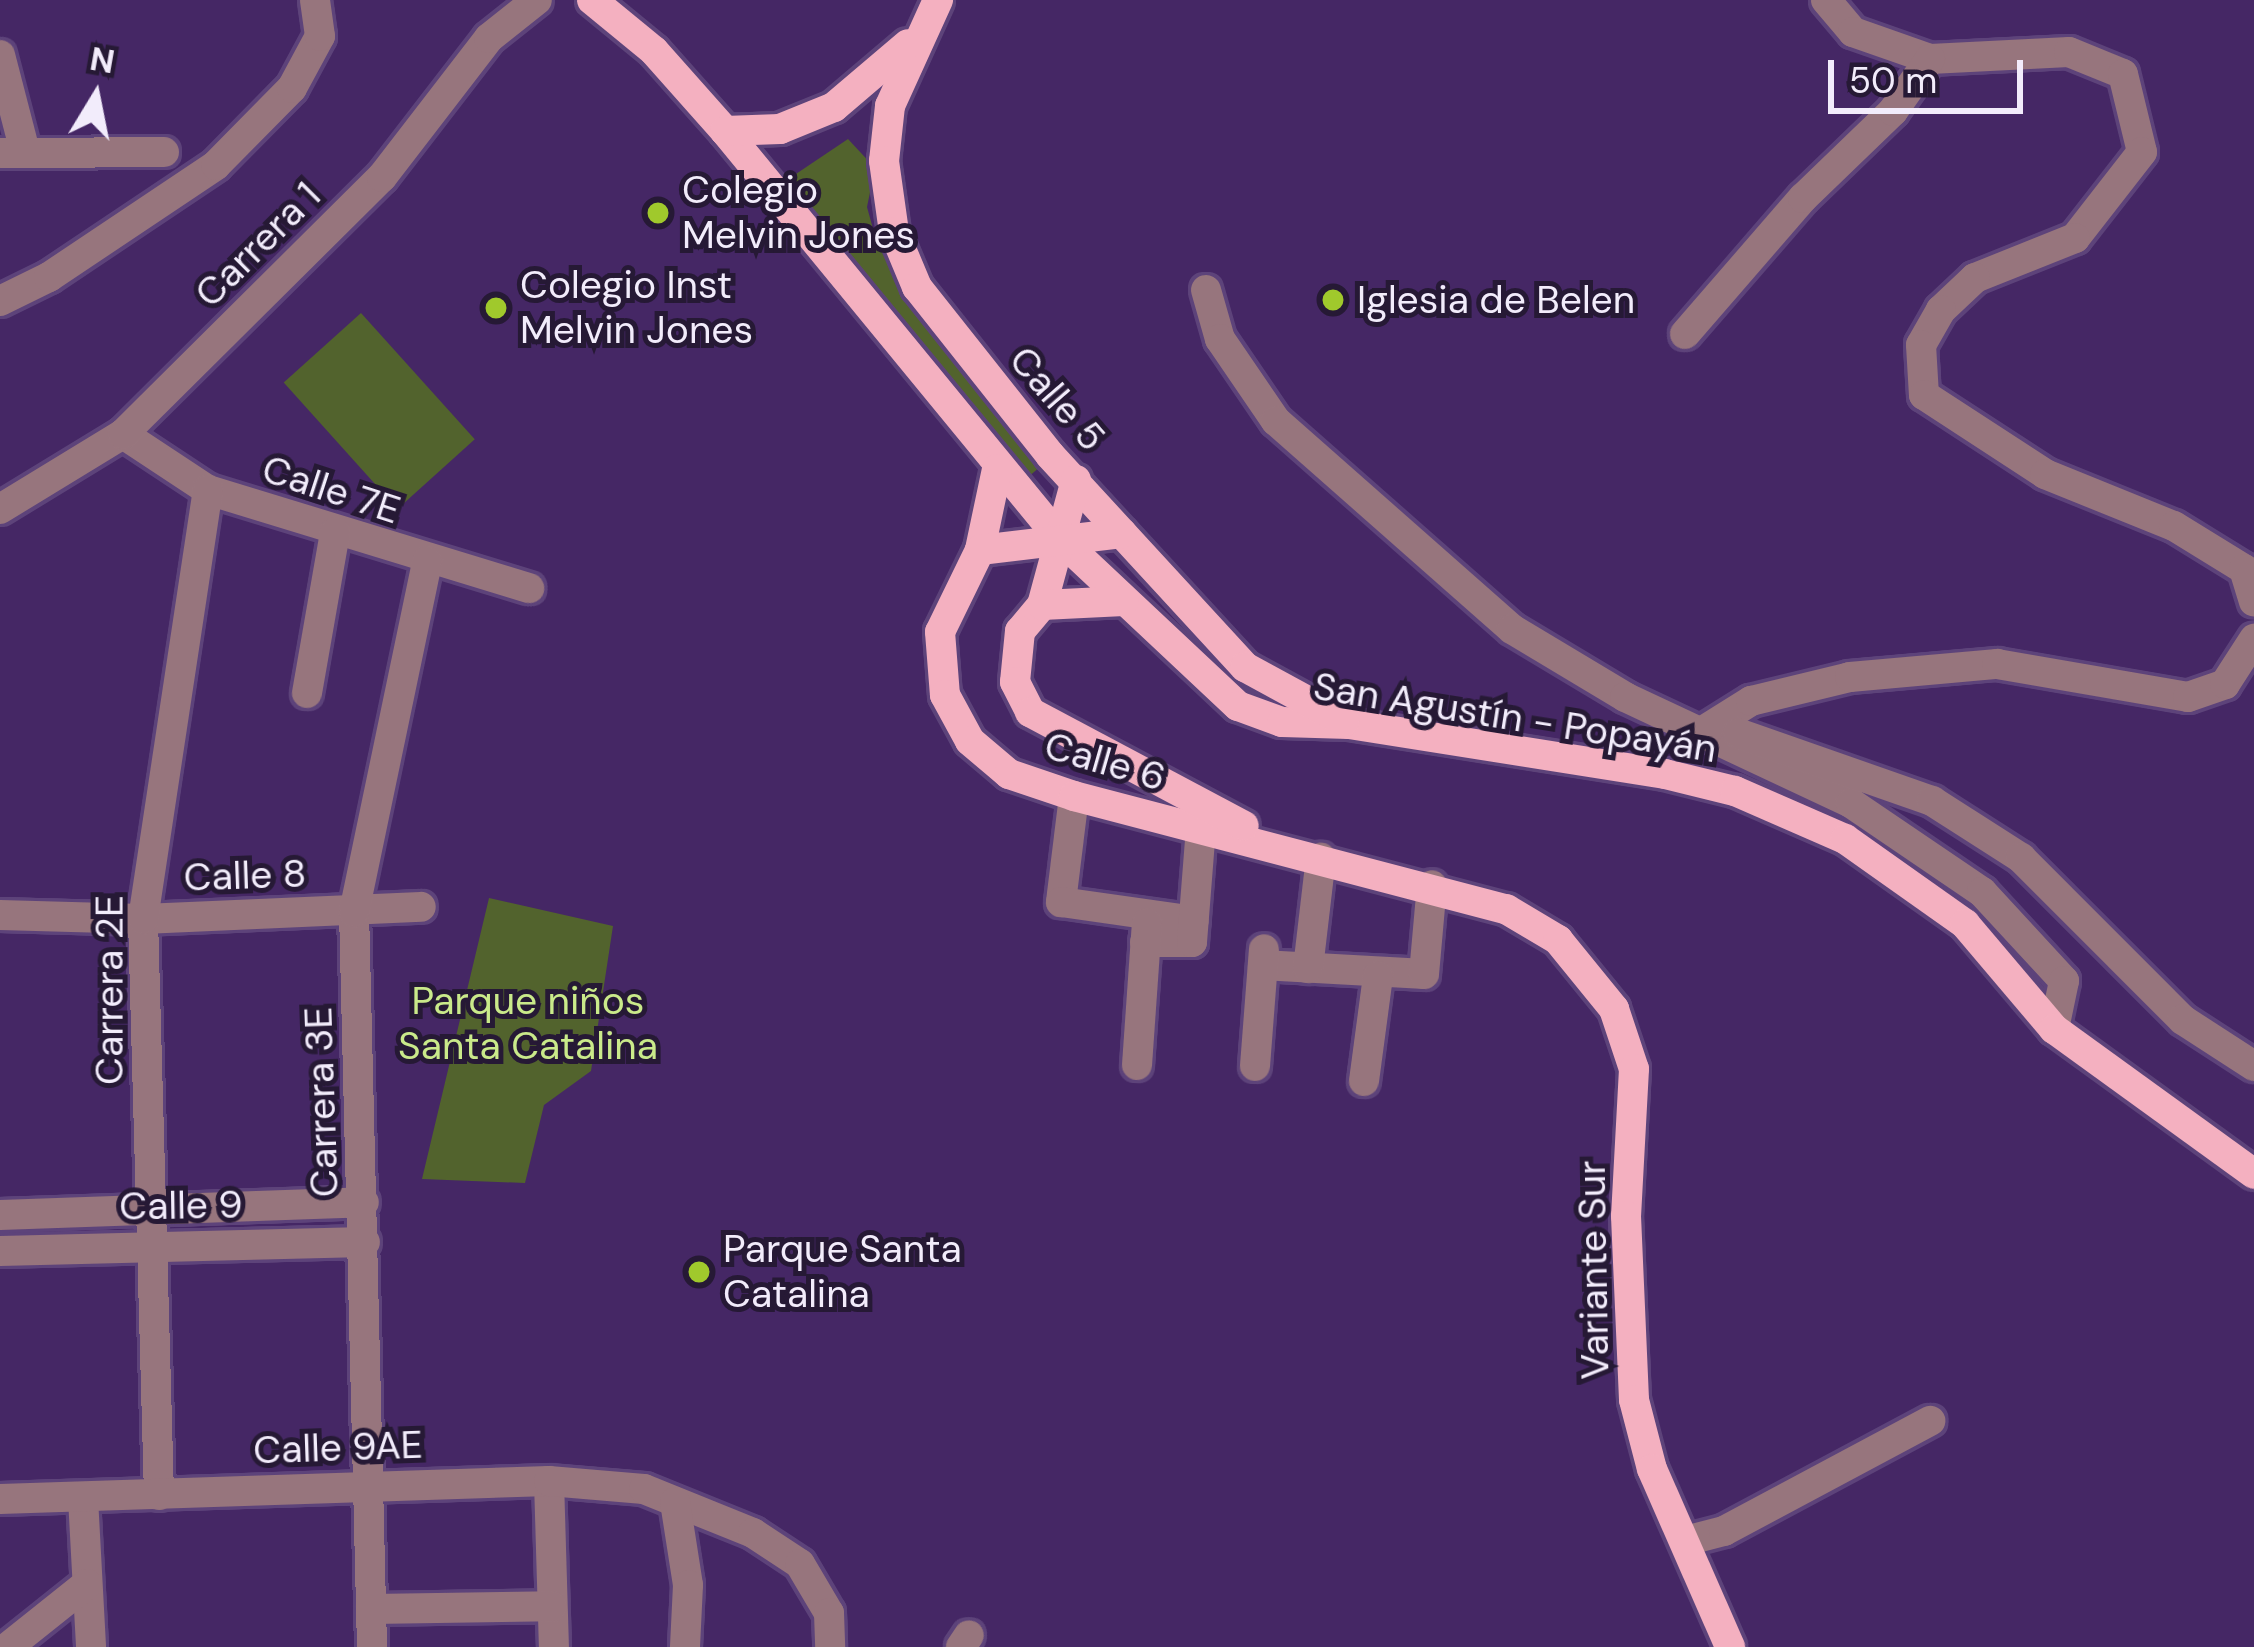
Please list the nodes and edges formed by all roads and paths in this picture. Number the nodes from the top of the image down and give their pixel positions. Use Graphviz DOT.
graph roads {
  1 [pos="537,0"];
  2 [pos="592,0"];
  3 [pos="938,0"];
  4 [pos="1826,0"];
  5 [pos="318,5"];
  6 [pos="920,31"];
  7 [pos="0,55"];
  8 [pos="1930,59"];
  9 [pos="725,131"];
  10 [pos="164,152"];
  11 [pos="13,153"];
  12 [pos="1206,290"];
  13 [pos="0,301"];
  14 [pos="1685,334"];
  15 [pos="123,434"];
  16 [pos="997,469"];
  17 [pos="1076,480"];
  18 [pos="208,490"];
  19 [pos="0,509"];
  20 [pos="335,532"];
  21 [pos="1122,533"];
  22 [pos="1060,539"];
  23 [pos="980,550"];
  24 [pos="427,562"];
  25 [pos="530,588"];
  26 [pos="1124,601"];
  27 [pos="2254,601"];
  28 [pos="1042,605"];
  29 [pos="2254,639"];
  30 [pos="307,693"];
  31 [pos="1349,724"];
  32 [pos="1702,732"];
  33 [pos="1074,796"];
  34 [pos="1201,828"];
  35 [pos="1306,854"];
  36 [pos="1432,885"];
  37 [pos="422,907"];
  38 [pos="354,912"];
  39 [pos="0,915"];
  40 [pos="143,919"];
  41 [pos="1147,929"];
  42 [pos="1309,958"];
  43 [pos="1579,960"];
  44 [pos="1378,976"];
  45 [pos="2054,1029"];
  46 [pos="1137,1065"];
  47 [pos="1255,1066"];
  48 [pos="2254,1066"];
  49 [pos="1364,1081"];
  50 [pos="2254,1174"];
  51 [pos="364,1202"];
  52 [pos="151,1209"];
  53 [pos="0,1215"];
  54 [pos="364,1242"];
  55 [pos="151,1245"];
  56 [pos="0,1251"];
  57 [pos="1930,1421"];
  58 [pos="549,1481"];
  59 [pos="368,1484"];
  60 [pos="159,1495"];
  61 [pos="82,1498"];
  62 [pos="0,1499"];
  63 [pos="675,1502"];
  64 [pos="1685,1541"];
  65 [pos="87,1583"];
  66 [pos="553,1606"];
  67 [pos="371,1609"];
  68 [pos="8,1647"];
  69 [pos="91,1647"];
  70 [pos="372,1647"];
  71 [pos="554,1647"];
  72 [pos="685,1647"];
  73 [pos="830,1647"];
  74 [pos="1730,1647"];
  1 -- 15 [label="street, Carrera 1"];
  2 -- 9 [label="main road"];
  3 -- 6 [label="main road"];
  4 -- 8 [label="street"];
  5 -- 13 [label="street"];
  6 -- 9 [label="main road"];
  6 -- 17 [label="main road, Calle 5"];
  7 -- 11 [label="street"];
  8 -- 14 [label="street"];
  8 -- 27 [label="street"];
  9 -- 16 [label="main road"];
  10 -- 11 [label="street"];
  12 -- 32 [label="street"];
  15 -- 18 [label="street, Calle 7E"];
  15 -- 19 [label="street, Carrera 1"];
  16 -- 22 [label="main road"];
  16 -- 23 [label="main road, Calle 6"];
  17 -- 21 [label="main road, Calle 5"];
  17 -- 22 [label="main road, Calle 6"];
  18 -- 20 [label="street, Calle 7E"];
  18 -- 40 [label="street, Carrera 2E"];
  20 -- 24 [label="street, Calle 7E"];
  20 -- 30 [label="street"];
  21 -- 22 [label="main road"];
  21 -- 31 [label="main road, Calle 5"];
  22 -- 23 [label="main road"];
  22 -- 26 [label="main road, San Agustín - Popayán"];
  22 -- 28 [label="main road, Calle 6"];
  23 -- 33 [label="main road, Calle 6"];
  24 -- 25 [label="street, Calle 7E"];
  24 -- 38 [label="street, Carrera 3E"];
  26 -- 28 [label="main road"];
  26 -- 31 [label="main road, San Agustín - Popayán"];
  28 -- 35 [label="main road, Calle 6"];
  29 -- 32 [label="street"];
  31 -- 45 [label="main road, San Agustín - Popayán"];
  32 -- 45 [label="street"];
  32 -- 48 [label="street"];
  33 -- 34 [label="main road, Calle 6"];
  33 -- 41 [label="street"];
  34 -- 35 [label="main road, Calle 6"];
  34 -- 41 [label="street"];
  35 -- 36 [label="main road, Calle 6"];
  35 -- 42 [label="street"];
  36 -- 43 [label="main road, Calle 6"];
  36 -- 44 [label="street"];
  37 -- 38 [label="street, Calle 8"];
  38 -- 40 [label="street, Calle 8"];
  38 -- 51 [label="street, Carrera 3E"];
  39 -- 40 [label="street, Calle 8"];
  40 -- 52 [label="street, Carrera 2E"];
  41 -- 46 [label="street"];
  42 -- 44 [label="street"];
  42 -- 47 [label="street"];
  43 -- 64 [label="main road, Variante Sur"];
  44 -- 49 [label="street"];
  45 -- 50 [label="main road, San Agustín - Popayán"];
  51 -- 52 [label="street, Calle 9"];
  51 -- 54 [label="street, Carrera 3E"];
  52 -- 53 [label="street, Calle 9"];
  52 -- 55 [label="street, Carrera 2E"];
  54 -- 55 [label="street, Calle 9"];
  54 -- 59 [label="street, Carrera 3E"];
  55 -- 56 [label="street, Calle 9"];
  55 -- 60 [label="street, Carrera 2E"];
  57 -- 64 [label="street"];
  58 -- 59 [label="street, Calle 9AE"];
  58 -- 63 [label="street, Calle 9AE"];
  58 -- 66 [label="street"];
  59 -- 60 [label="street, Calle 9AE"];
  59 -- 67 [label="street, Carrera 3E"];
  60 -- 61 [label="street, Calle 9AE"];
  61 -- 62 [label="street, Calle 9AE"];
  61 -- 65 [label="street"];
  63 -- 72 [label="street"];
  63 -- 73 [label="street, Calle 9AE"];
  64 -- 74 [label="main road, Variante Sur"];
  65 -- 68 [label="street"];
  65 -- 69 [label="street"];
  66 -- 67 [label="street"];
  66 -- 71 [label="street"];
  67 -- 70 [label="street, Carrera 3E"];
}
